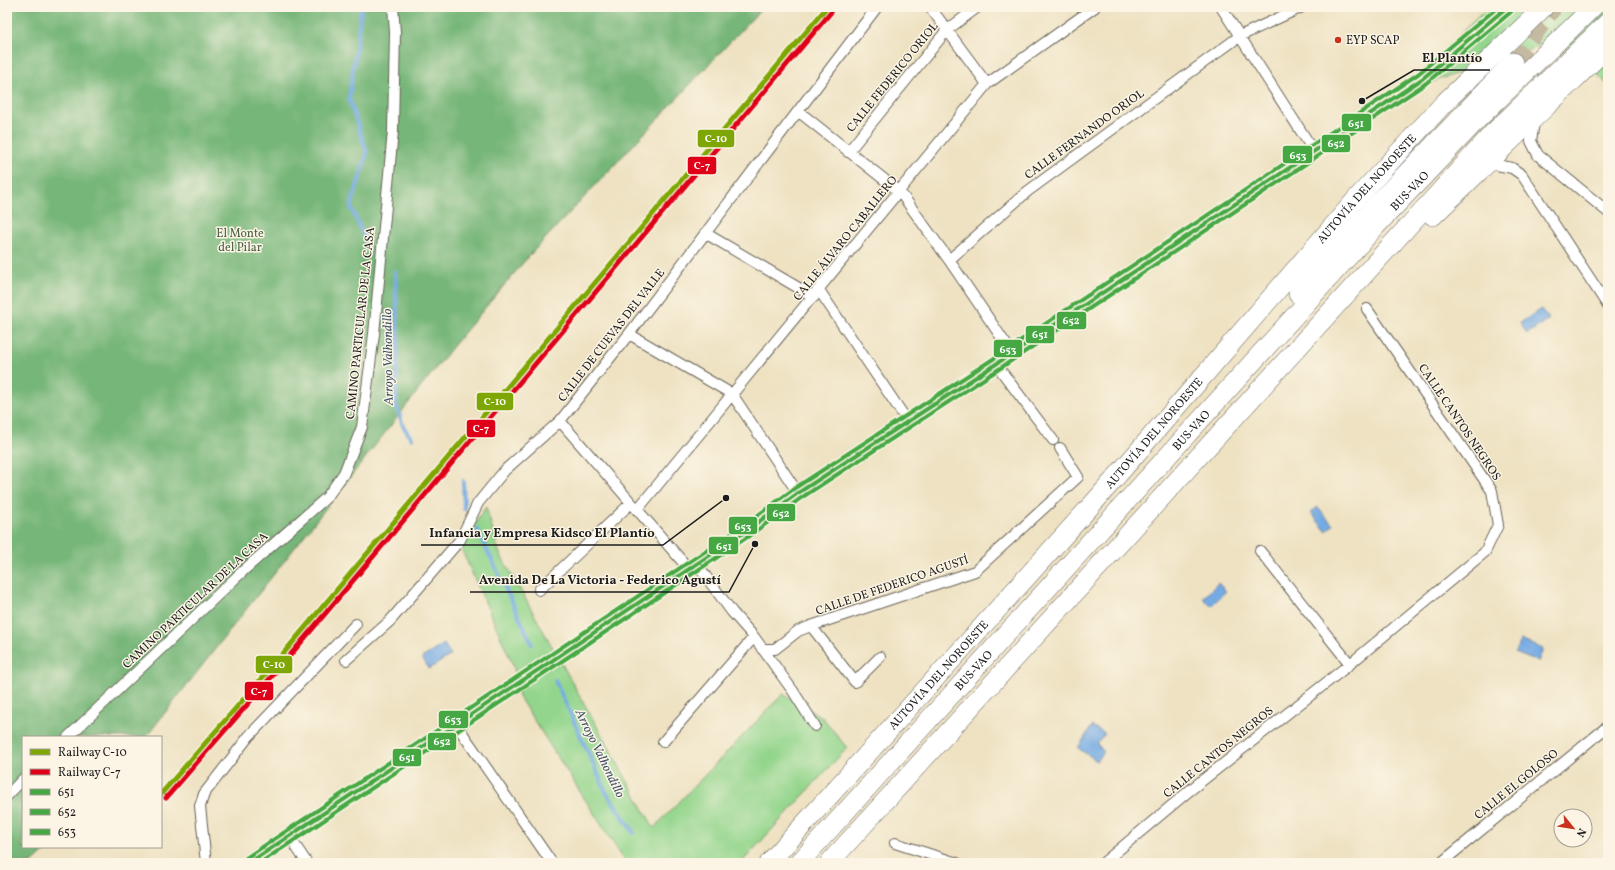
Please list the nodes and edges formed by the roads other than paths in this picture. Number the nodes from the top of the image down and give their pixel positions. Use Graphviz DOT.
graph roads {
  1 [pos="393,7"];
  2 [pos="877,7"];
  3 [pos="930,7"];
  4 [pos="978,7"];
  5 [pos="1095,7"];
  6 [pos="1221,7"];
  7 [pos="1302,7"];
  8 [pos="1506,7"];
  9 [pos="1544,7"];
  10 [pos="1593,7"];
  11 [pos="1608,22"];
  12 [pos="947,30"];
  13 [pos="1240,36"];
  14 [pos="1608,47"];
  15 [pos="1513,62"];
  16 [pos="987,84"];
  17 [pos="798,111"];
  18 [pos="1534,119"];
  19 [pos="848,152"];
  20 [pos="1315,153"];
  21 [pos="1487,163"];
  22 [pos="900,192"];
  23 [pos="1608,212"];
  24 [pos="705,233"];
  25 [pos="949,260"];
  26 [pos="1366,271"];
  27 [pos="817,293"];
  28 [pos="1608,306"];
  29 [pos="1367,309"];
  30 [pos="629,334"];
  31 [pos="1012,353"];
  32 [pos="996,364"];
  33 [pos="732,394"];
  34 [pos="560,421"];
  35 [pos="908,422"];
  36 [pos="798,493"];
  37 [pos="634,506"];
  38 [pos="1114,514"];
  39 [pos="1260,551"];
  40 [pos="692,566"];
  41 [pos="539,590"];
  42 [pos="356,624"];
  43 [pos="811,626"];
  44 [pos="754,637"];
  45 [pos="762,649"];
  46 [pos="880,657"];
  47 [pos="346,660"];
  48 [pos="1350,664"];
  49 [pos="456,724"];
  50 [pos="815,726"];
  51 [pos="1608,726"];
  52 [pos="69,736"];
  53 [pos="663,742"];
  54 [pos="22,780"];
  55 [pos="7,796"];
  56 [pos="289,836"];
  57 [pos="895,843"];
  58 [pos="206,863"];
  59 [pos="249,863"];
  60 [pos="307,863"];
  61 [pos="552,863"];
  62 [pos="769,863"];
  63 [pos="800,863"];
  64 [pos="829,863"];
  65 [pos="957,863"];
  66 [pos="1103,863"];
  67 [pos="1441,863"];
  1 -- 52 [label="street, CAMINO PARTICULAR DE LA CASA"];
  2 -- 17 [label="street, CALLE DE CUEVAS DEL VALLE"];
  3 -- 12 [label="street"];
  4 -- 12 [label="street, CALLE FEDERICO ORIOL"];
  5 -- 16 [label="street, CALLE ÁLVARO CABALLERO"];
  6 -- 13 [label="street"];
  7 -- 13 [label="street, CALLE FERNANDO ORIOL"];
  8 -- 20 [label="street"];
  9 -- 62 [label="highway, AUTOVÍA DEL NOROESTE"];
  10 -- 38 [label="highway, BUS-VAO"];
  11 -- 26 [label="highway"];
  12 -- 16 [label="street"];
  12 -- 19 [label="street, CALLE FEDERICO ORIOL"];
  13 -- 20 [label="street"];
  13 -- 25 [label="street, CALLE FERNANDO ORIOL"];
  14 -- 18 [label="highway"];
  15 -- 38 [label="highway"];
  16 -- 22 [label="street, CALLE ÁLVARO CABALLERO"];
  17 -- 19 [label="street"];
  17 -- 24 [label="street, CALLE DE CUEVAS DEL VALLE"];
  18 -- 21 [label="highway"];
  18 -- 23 [label="street"];
  19 -- 22 [label="street"];
  20 -- 31 [label="street"];
  21 -- 26 [label="highway"];
  21 -- 28 [label="street"];
  22 -- 25 [label="street"];
  22 -- 27 [label="street, CALLE ÁLVARO CABALLERO"];
  24 -- 27 [label="street"];
  24 -- 30 [label="street, CALLE DE CUEVAS DEL VALLE"];
  25 -- 31 [label="street"];
  26 -- 64 [label="highway"];
  27 -- 33 [label="street, CALLE ÁLVARO CABALLERO"];
  27 -- 35 [label="street"];
  29 -- 48 [label="street, CALLE CANTOS NEGROS"];
  30 -- 33 [label="street"];
  30 -- 34 [label="street, CALLE DE CUEVAS DEL VALLE"];
  31 -- 32 [label="street"];
  32 -- 35 [label="street"];
  32 -- 43 [label="street, CALLE DE FEDERICO AGUSTÍ"];
  33 -- 36 [label="street"];
  33 -- 37 [label="street, CALLE ÁLVARO CABALLERO"];
  34 -- 37 [label="street"];
  34 -- 47 [label="street, CALLE DE CUEVAS DEL VALLE"];
  35 -- 36 [label="street"];
  36 -- 40 [label="street"];
  37 -- 40 [label="street"];
  37 -- 41 [label="street, CALLE ÁLVARO CABALLERO"];
  38 -- 63 [label="highway, BUS-VAO"];
  39 -- 48 [label="street"];
  40 -- 44 [label="street"];
  40 -- 49 [label="street"];
  42 -- 58 [label="street"];
  43 -- 45 [label="street, CALLE DE FEDERICO AGUSTÍ"];
  43 -- 46 [label="street, CALLE DE FEDERICO AGUSTÍ"];
  44 -- 45 [label="street"];
  44 -- 53 [label="street"];
  45 -- 50 [label="street"];
  48 -- 66 [label="street, CALLE CANTOS NEGROS"];
  49 -- 56 [label="street"];
  49 -- 61 [label="street"];
  51 -- 67 [label="street, CALLE EL GOLOSO"];
  54 -- 55 [label="street"];
  56 -- 59 [label="street"];
  56 -- 60 [label="street"];
  57 -- 65 [label="street"];
}
